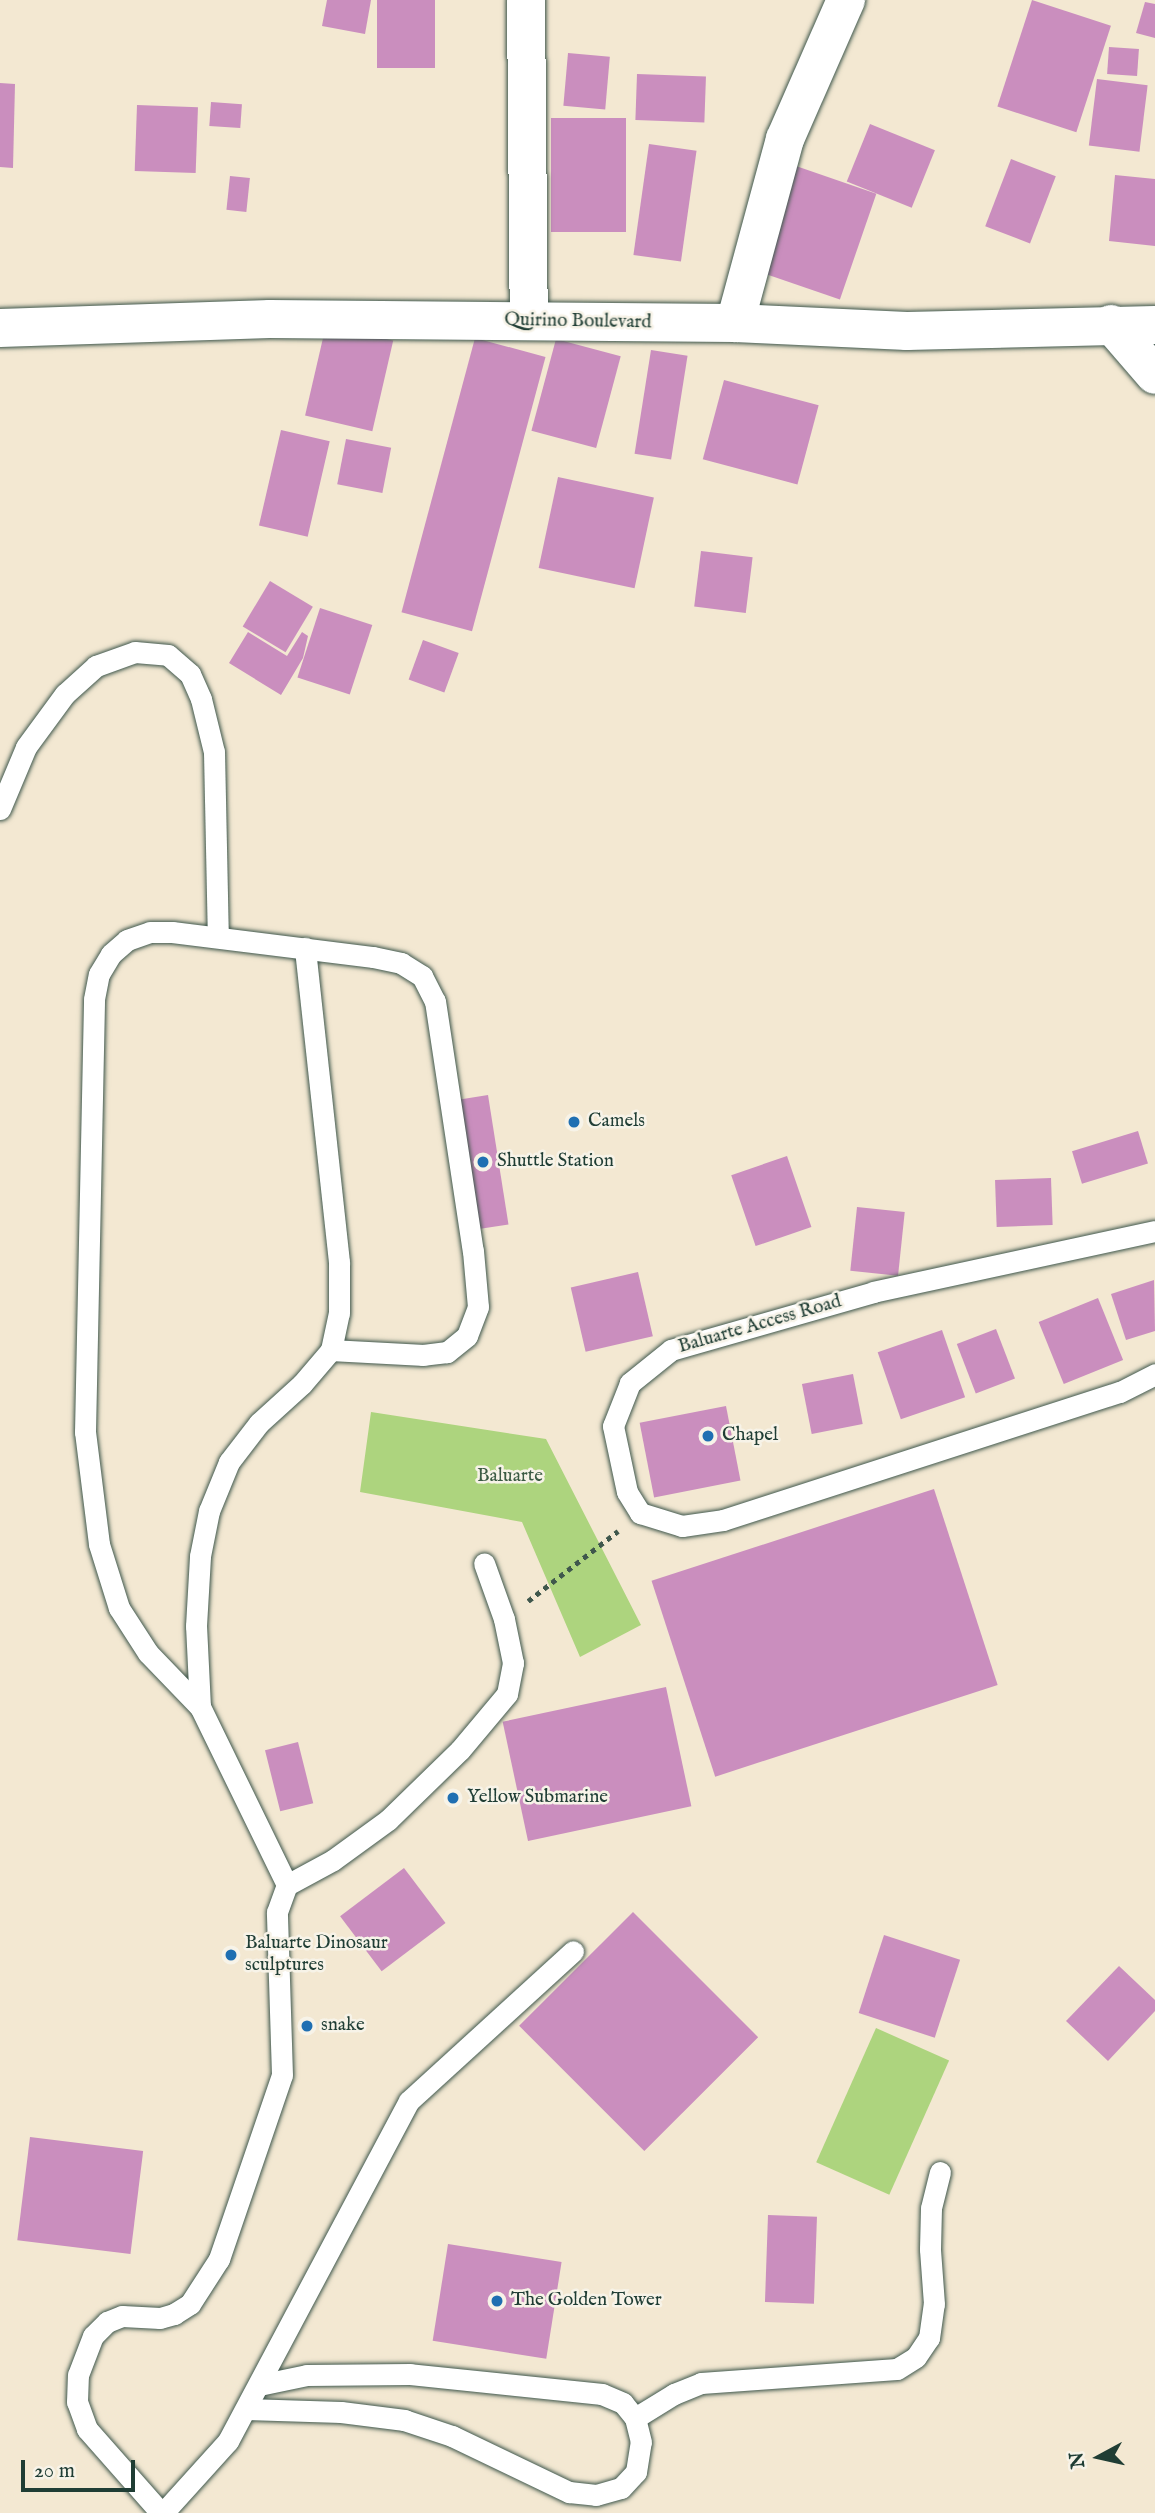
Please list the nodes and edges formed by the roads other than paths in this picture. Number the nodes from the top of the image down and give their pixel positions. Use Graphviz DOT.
graph roads {
  1 [pos="526,0"];
  2 [pos="846,0"];
  3 [pos="529,321"];
  4 [pos="735,323"];
  5 [pos="1111,324"];
  6 [pos="1155,325"];
  7 [pos="0,328"];
  8 [pos="1155,375"];
  9 [pos="0,809"];
  10 [pos="218,937"];
  11 [pos="305,948"];
  12 [pos="1155,1231"];
  13 [pos="331,1350"];
  14 [pos="1155,1374"];
  15 [pos="484,1563"];
  16 [pos="200,1707"];
  17 [pos="287,1885"];
  18 [pos="572,1951"];
  19 [pos="940,2172"];
  20 [pos="259,2385"];
  21 [pos="246,2409"];
  22 [pos="635,2418"];
  23 [pos="162,2513"];
  1 -- 3 [label="main road"];
  2 -- 4 [label="main road"];
  3 -- 4 [label="main road, Quirino Boulevard"];
  3 -- 7 [label="main road, Quirino Boulevard"];
  4 -- 5 [label="main road, Quirino Boulevard"];
  5 -- 6 [label="main road, Quirino Boulevard"];
  5 -- 8 [label="main road"];
  9 -- 10 [label="lane"];
  10 -- 11 [label="lane"];
  10 -- 16 [label="lane"];
  11 -- 13 [label="lane"];
  11 -- 13 [label="lane"];
  12 -- 14 [label="lane, Baluarte Access Road"];
  13 -- 16 [label="lane"];
  15 -- 17 [label="lane"];
  16 -- 17 [label="lane"];
  17 -- 23 [label="lane"];
  18 -- 20 [label="lane"];
  19 -- 22 [label="lane"];
  20 -- 21 [label="lane"];
  20 -- 22 [label="lane"];
  21 -- 22 [label="lane"];
  21 -- 23 [label="lane"];
}
